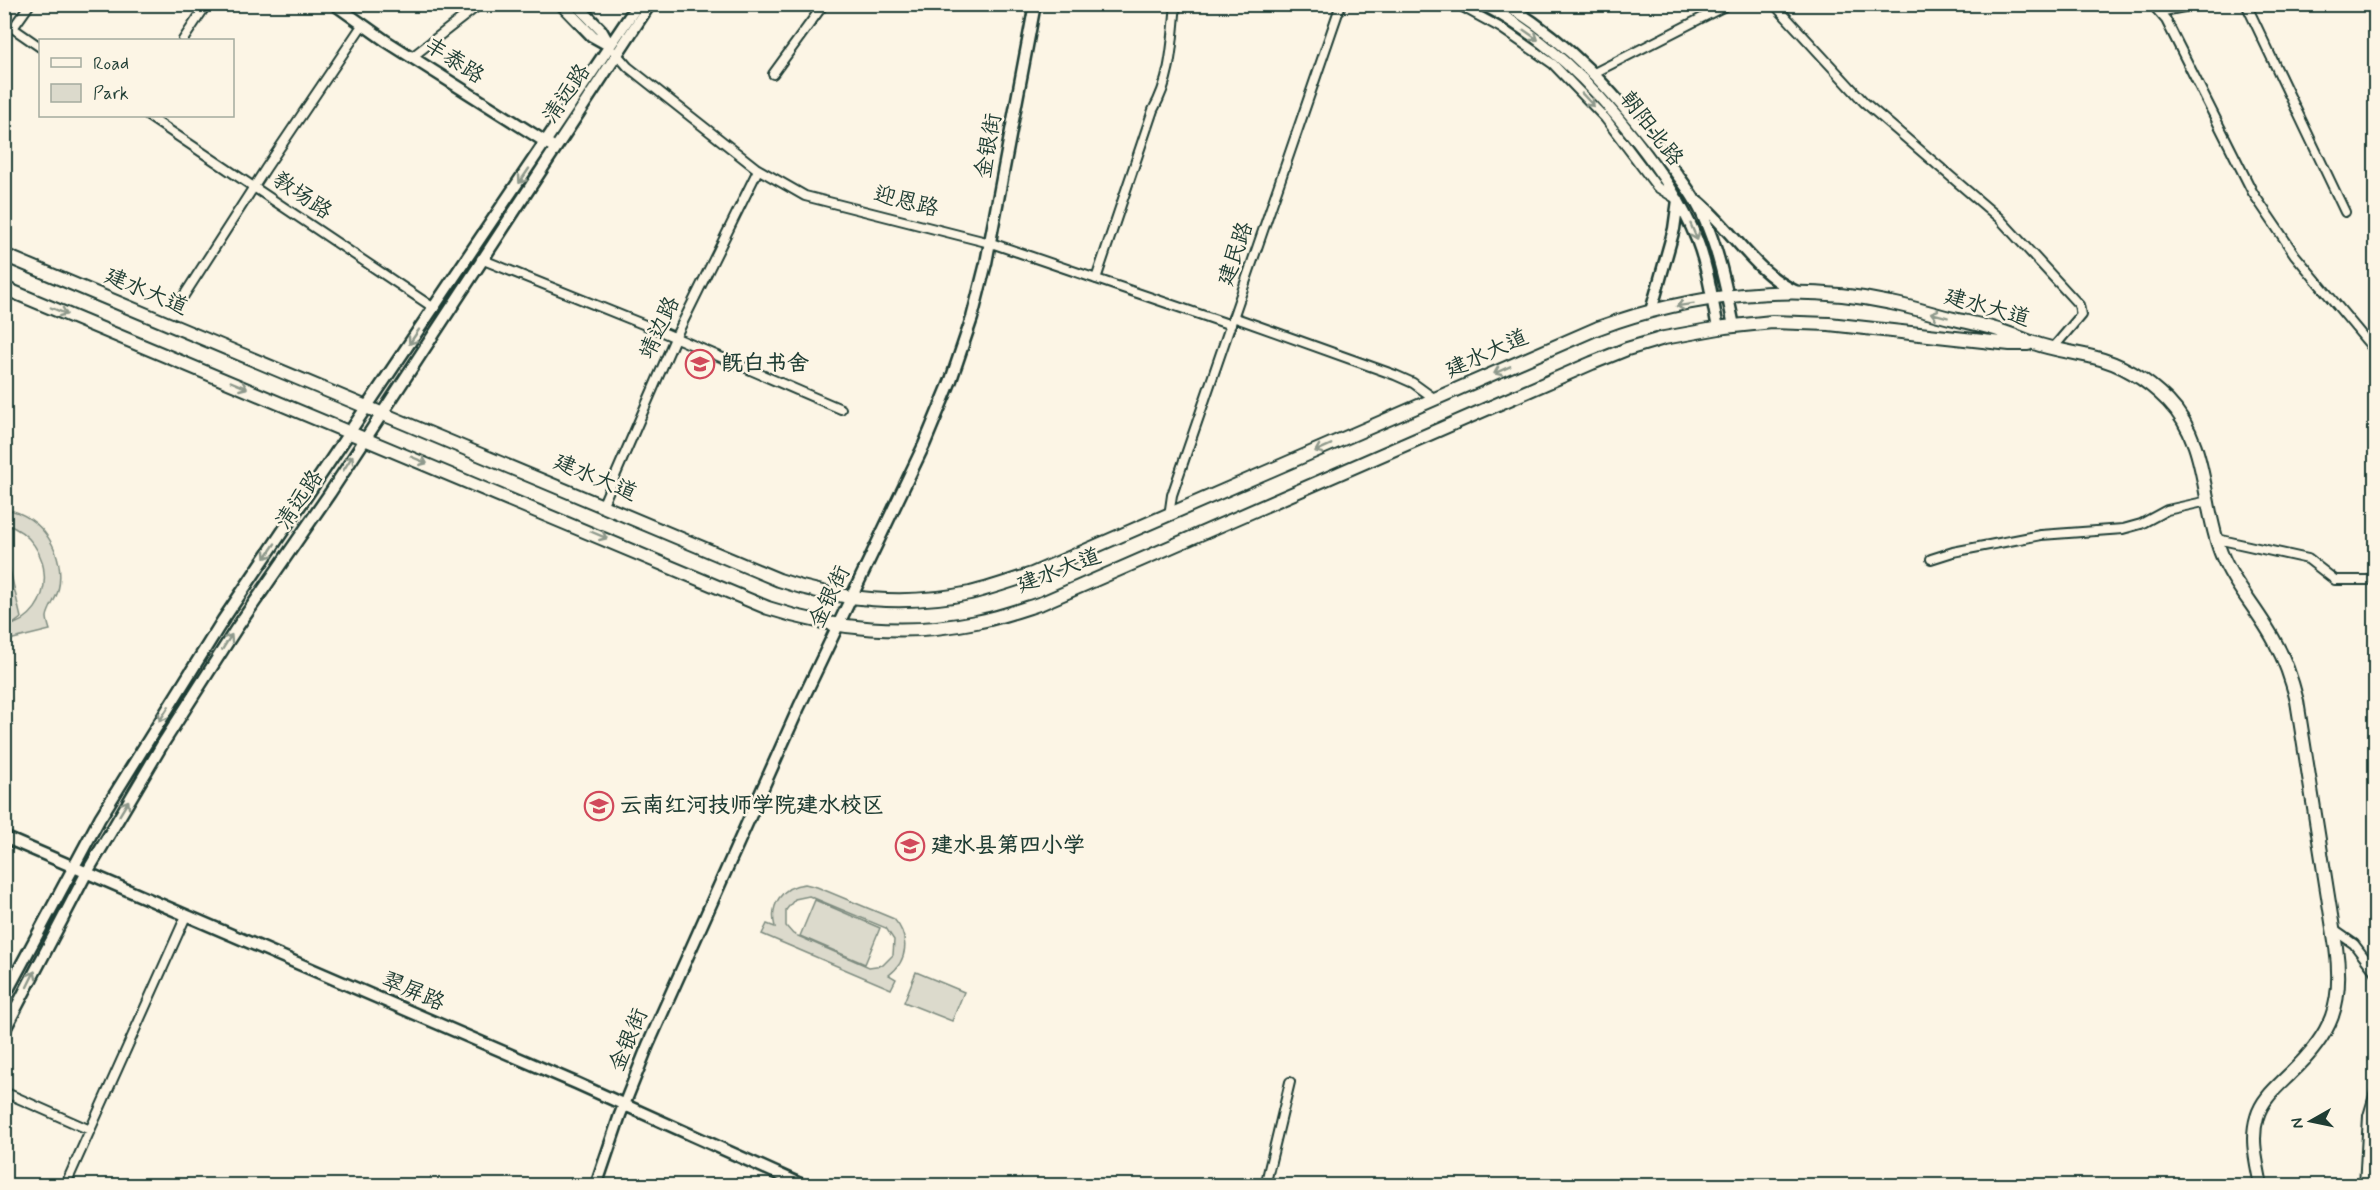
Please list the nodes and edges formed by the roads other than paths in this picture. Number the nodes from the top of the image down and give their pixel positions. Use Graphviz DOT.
graph roads {
  1 [pos="30,4"];
  2 [pos="207,4"];
  3 [pos="334,4"];
  4 [pos="480,4"];
  5 [pos="561,4"];
  6 [pos="576,4"];
  7 [pos="638,4"];
  8 [pos="650,4"];
  9 [pos="824,4"];
  10 [pos="1035,4"];
  11 [pos="1176,4"];
  12 [pos="1341,4"];
  13 [pos="1457,4"];
  14 [pos="1482,4"];
  15 [pos="1505,4"];
  16 [pos="1729,4"];
  17 [pos="1774,4"];
  18 [pos="2152,4"];
  19 [pos="2199,4"];
  20 [pos="2246,4"];
  21 [pos="2159,12"];
  22 [pos="4,22"];
  23 [pos="363,24"];
  24 [pos="13,28"];
  25 [pos="184,39"];
  26 [pos="39,46"];
  27 [pos="614,50"];
  28 [pos="412,57"];
  29 [pos="1594,73"];
  30 [pos="773,74"];
  31 [pos="150,117"];
  32 [pos="550,145"];
  33 [pos="758,170"];
  34 [pos="255,186"];
  35 [pos="1695,198"];
  36 [pos="1678,200"];
  37 [pos="2345,212"];
  38 [pos="991,243"];
  39 [pos="4,255"];
  40 [pos="481,259"];
  41 [pos="1096,279"];
  42 [pos="4,288"];
  43 [pos="1797,292"];
  44 [pos="183,297"];
  45 [pos="1728,297"];
  46 [pos="1712,299"];
  47 [pos="434,308"];
  48 [pos="1651,311"];
  49 [pos="1232,321"];
  50 [pos="1734,326"];
  51 [pos="1718,328"];
  52 [pos="675,338"];
  53 [pos="2036,344"];
  54 [pos="2053,348"];
  55 [pos="2376,352"];
  56 [pos="1435,399"];
  57 [pos="367,406"];
  58 [pos="841,409"];
  59 [pos="381,412"];
  60 [pos="350,432"];
  61 [pos="365,438"];
  62 [pos="2208,501"];
  63 [pos="603,504"];
  64 [pos="1169,516"];
  65 [pos="2217,539"];
  66 [pos="1931,559"];
  67 [pos="2376,577"];
  68 [pos="852,597"];
  69 [pos="838,626"];
  70 [pos="4,837"];
  71 [pos="73,866"];
  72 [pos="87,872"];
  73 [pos="186,916"];
  74 [pos="2334,930"];
  75 [pos="2376,973"];
  76 [pos="4,997"];
  77 [pos="4,1031"];
  78 [pos="1290,1082"];
  79 [pos="2376,1089"];
  80 [pos="4,1092"];
  81 [pos="624,1105"];
  82 [pos="90,1130"];
  83 [pos="65,1185"];
  84 [pos="596,1185"];
  85 [pos="805,1185"];
  86 [pos="1265,1185"];
  87 [pos="2261,1185"];
  88 [pos="2364,1185"];
  1 -- 24 [label="street"];
  2 -- 25 [label="street"];
  3 -- 23 [label="main road, 丰泰路"];
  4 -- 28 [label="street"];
  5 -- 27 [label="main road, 迎恩路"];
  6 -- 27 [label="main road, 迎恩路"];
  7 -- 27 [label="main road, 清远路"];
  8 -- 27 [label="main road, 清远路"];
  9 -- 30 [label="street"];
  10 -- 38 [label="main road, 金银街"];
  11 -- 41 [label="street"];
  12 -- 49 [label="street, 建民路"];
  13 -- 36 [label="street, one-way"];
  14 -- 36 [label="main road, 朝阳北路, one-way"];
  15 -- 29 [label="main road, 朝阳北路"];
  16 -- 29 [label="street"];
  17 -- 54 [label="street"];
  18 -- 21 [label="street"];
  19 -- 21 [label="street"];
  20 -- 37 [label="street"];
  21 -- 55 [label="street"];
  22 -- 24 [label="street"];
  23 -- 28 [label="main road, 丰泰路"];
  23 -- 34 [label="street"];
  24 -- 26 [label="street"];
  27 -- 32 [label="main road, 清远路"];
  27 -- 33 [label="street, 迎恩路"];
  28 -- 32 [label="main road, 丰泰路"];
  29 -- 35 [label="main road, 朝阳北路"];
  31 -- 34 [label="street, 教场路"];
  32 -- 40 [label="main road, 清远路"];
  32 -- 47 [label="main road, 清远路, one-way"];
  33 -- 38 [label="street, 迎恩路"];
  33 -- 52 [label="street, 靖边路"];
  34 -- 44 [label="street"];
  34 -- 47 [label="street, 教场路"];
  35 -- 43 [label="main road"];
  35 -- 45 [label="main road, 朝阳北路"];
  36 -- 46 [label="main road, 朝阳北路, one-way"];
  36 -- 48 [label="main road"];
  38 -- 41 [label="street, 迎恩路"];
  38 -- 68 [label="main road, 金银街"];
  39 -- 57 [label="main road, 建水大道"];
  40 -- 52 [label="street"];
  40 -- 59 [label="main road, 清远路"];
  41 -- 49 [label="street, 迎恩路"];
  42 -- 60 [label="main road, 建水大道, one-way"];
  43 -- 45 [label="main road, 建水大道"];
  53 -- 43 [label="main road, 建水大道, one-way"];
  45 -- 46 [label="main road, 建水大道"];
  45 -- 50 [label="main road, 朝阳北路"];
  46 -- 48 [label="main road, 建水大道, one-way"];
  46 -- 51 [label="main road, 朝阳北路"];
  47 -- 57 [label="main road, 清远路, one-way"];
  48 -- 56 [label="main road, 建水大道, one-way"];
  49 -- 56 [label="street, 迎恩路"];
  49 -- 64 [label="street, 建民路"];
  50 -- 51 [label="main road, 建水大道"];
  50 -- 53 [label="main road, 建水大道"];
  51 -- 69 [label="main road, 建水大道"];
  52 -- 58 [label="street"];
  52 -- 63 [label="street, 靖边路"];
  53 -- 54 [label="main road"];
  54 -- 62 [label="main road"];
  56 -- 64 [label="main road, 建水大道, one-way"];
  57 -- 59 [label="main road, 建水大道"];
  57 -- 60 [label="main road, 清远路"];
  59 -- 61 [label="main road, 清远路"];
  59 -- 63 [label="main road, 建水大道"];
  60 -- 61 [label="main road, 建水大道"];
  60 -- 71 [label="main road, 清远路, one-way"];
  61 -- 69 [label="main road, 建水大道, one-way"];
  72 -- 61 [label="main road, 清远路, one-way"];
  62 -- 65 [label="main road"];
  62 -- 66 [label="street"];
  63 -- 68 [label="main road, 建水大道"];
  64 -- 68 [label="main road, 建水大道"];
  65 -- 67 [label="street"];
  65 -- 74 [label="main road"];
  68 -- 69 [label="main road, 金银街"];
  69 -- 81 [label="main road, 金银街"];
  70 -- 71 [label="main road, 翠屏路"];
  71 -- 72 [label="main road, 翠屏路"];
  71 -- 76 [label="main road, 清远路"];
  72 -- 73 [label="main road, 翠屏路"];
  77 -- 72 [label="main road, 清远路, one-way"];
  73 -- 81 [label="main road, 翠屏路"];
  73 -- 82 [label="street"];
  74 -- 75 [label="street"];
  74 -- 87 [label="main road"];
  78 -- 86 [label="street"];
  79 -- 88 [label="street"];
  80 -- 82 [label="street"];
  81 -- 84 [label="main road, 金银街"];
  81 -- 85 [label="main road, 翠屏路"];
  82 -- 83 [label="street"];
}
